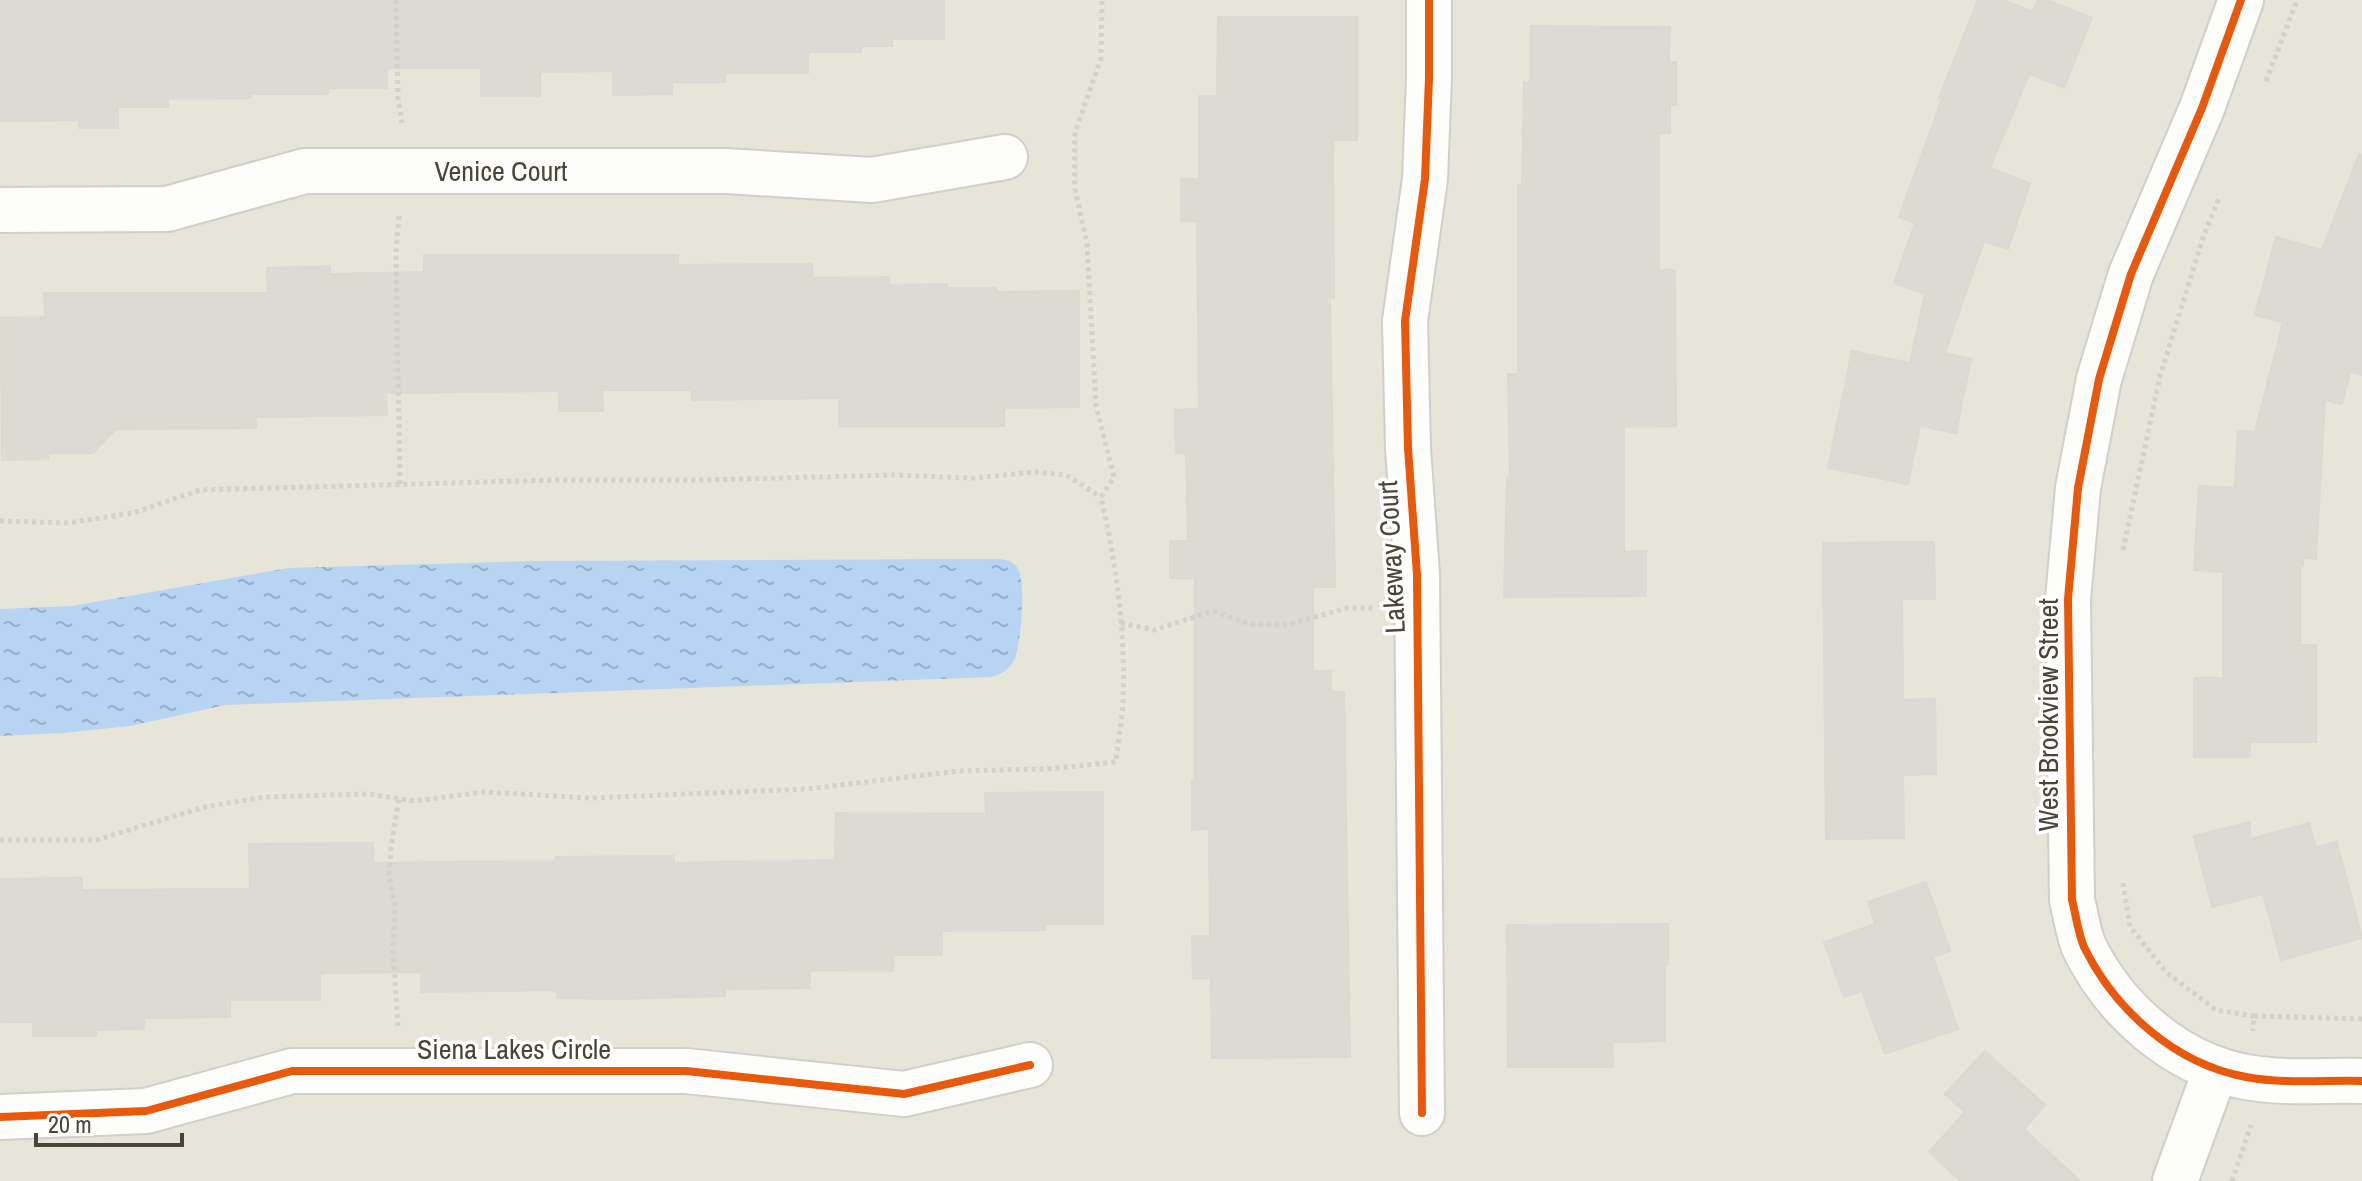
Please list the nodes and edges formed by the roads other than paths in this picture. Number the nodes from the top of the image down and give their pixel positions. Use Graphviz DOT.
graph roads {
  1 [pos="1429,0"];
  2 [pos="2241,0"];
  3 [pos="1005,157"];
  4 [pos="0,210"];
  5 [pos="1030,1065"];
  6 [pos="2234,1074"];
  7 [pos="2362,1081"];
  8 [pos="1422,1113"];
  9 [pos="0,1117"];
  10 [pos="2175,1181"];
  1 -- 8 [label="street, Lakeway Court"];
  2 -- 6 [label="street, West Brookview Street"];
  3 -- 4 [label="street, Venice Court"];
  5 -- 9 [label="street, Siena Lakes Circle"];
  6 -- 7 [label="street"];
  6 -- 10 [label="street"];
}
